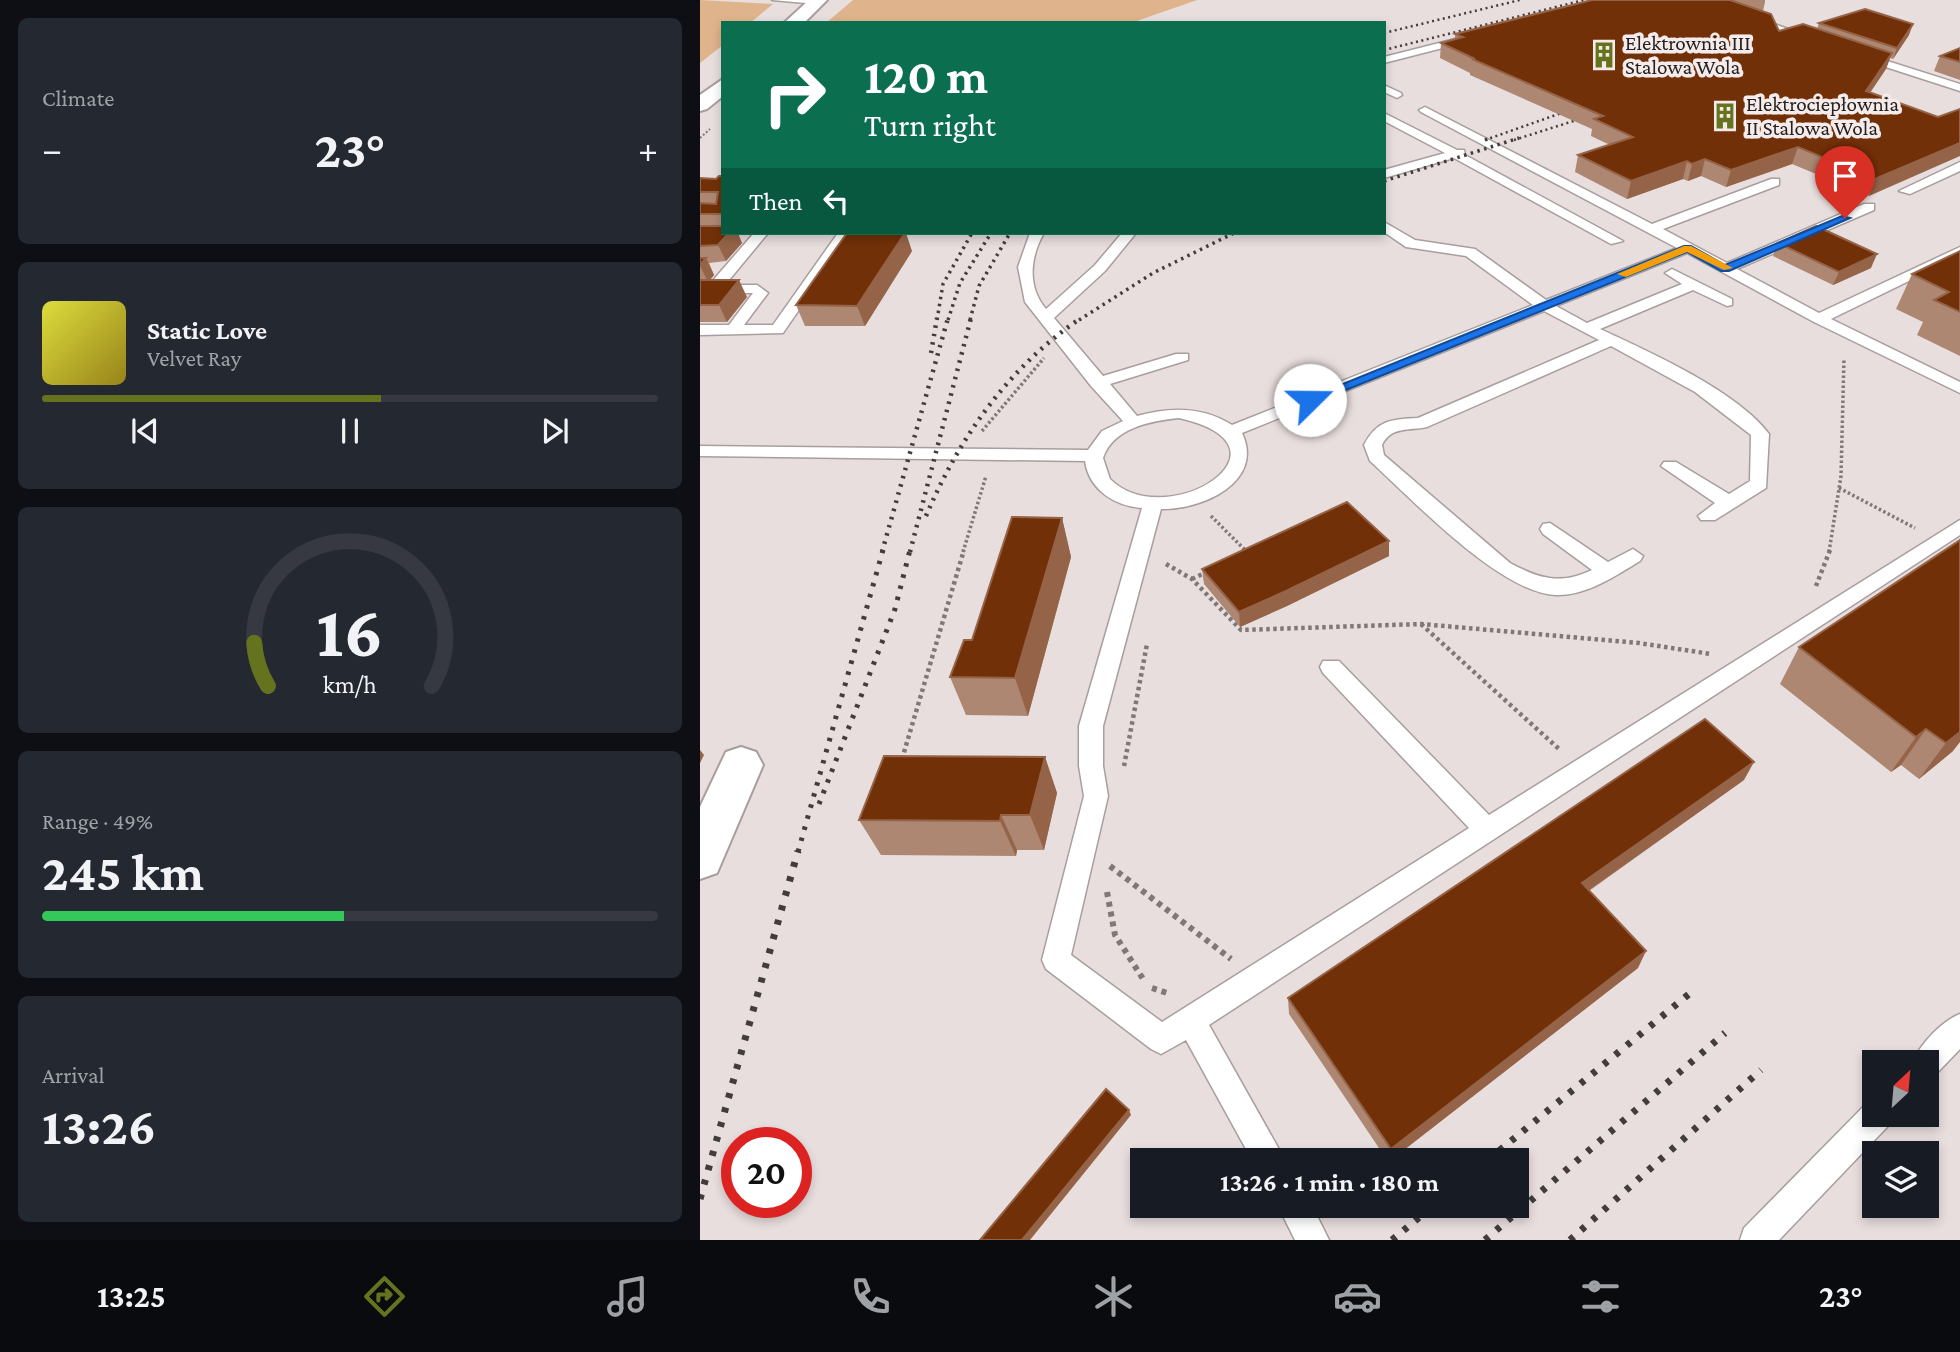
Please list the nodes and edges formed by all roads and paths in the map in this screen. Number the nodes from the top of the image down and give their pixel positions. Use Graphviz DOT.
graph roads {
  1 [pos="777,0"];
  2 [pos="1696,0"];
  3 [pos="818,1"];
  4 [pos="795,21"];
  5 [pos="1475,37"];
  6 [pos="1828,44"];
  7 [pos="1854,53"];
  8 [pos="1386,59"];
  9 [pos="1960,78"];
  10 [pos="1947,84"];
  11 [pos="721,87"];
  12 [pos="1960,88"];
  13 [pos="1386,90"];
  14 [pos="1397,95"];
  15 [pos="700,105"];
  16 [pos="1425,110"];
  17 [pos="1386,117"];
  18 [pos="1488,145"];
  19 [pos="1455,154"];
  20 [pos="1960,166"];
  21 [pos="1386,173"];
  22 [pos="1775,182"];
  23 [pos="1905,191"];
  24 [pos="1869,207"];
  25 [pos="1386,227"];
  26 [pos="1651,229"];
  27 [pos="747,235"];
  28 [pos="758,235"];
  29 [pos="844,235"];
  30 [pos="1036,235"];
  31 [pos="1127,235"];
  32 [pos="735,236"];
  33 [pos="1616,241"];
  34 [pos="1425,246"];
  35 [pos="1688,248"];
  36 [pos="1960,251"];
  37 [pos="1443,259"];
  38 [pos="710,268"];
  39 [pos="731,268"];
  40 [pos="1725,269"];
  41 [pos="1672,273"];
  42 [pos="1695,284"];
  43 [pos="707,289"];
  44 [pos="1727,302"];
  45 [pos="1546,305"];
  46 [pos="1046,317"];
  47 [pos="1819,319"];
  48 [pos="1587,329"];
  49 [pos="700,330"];
  50 [pos="733,330"];
  51 [pos="1063,340"];
  52 [pos="1613,340"];
  53 [pos="1844,352"];
  54 [pos="1182,357"];
  55 [pos="1097,383"];
  56 [pos="1960,388"];
  57 [pos="1132,421"];
  58 [pos="1231,431"];
  59 [pos="982,432"];
  60 [pos="700,451"];
  61 [pos="1095,456"];
  62 [pos="1670,466"];
  63 [pos="989,468"];
  64 [pos="1839,488"];
  65 [pos="1729,503"];
  66 [pos="1153,504"];
  67 [pos="1203,508"];
  68 [pos="1708,516"];
  69 [pos="1960,526"];
  70 [pos="1550,529"];
  71 [pos="1908,537"];
  72 [pos="1633,556"];
  73 [pos="1237,558"];
  74 [pos="1214,569"];
  75 [pos="1607,571"];
  76 [pos="1160,576"];
  77 [pos="1192,579"];
  78 [pos="1812,594"];
  79 [pos="1421,624"];
  80 [pos="1150,631"];
  81 [pos="1711,663"];
  82 [pos="1331,667"];
  83 [pos="1566,755"];
  84 [pos="901,762"];
  85 [pos="741,765"];
  86 [pos="1124,768"];
  87 [pos="1487,830"];
  88 [pos="700,859"];
  89 [pos="1106,874"];
  90 [pos="1107,884"];
  91 [pos="1238,964"];
  92 [pos="1187,1007"];
  93 [pos="1960,1028"];
  94 [pos="1939,1050"];
  95 [pos="1865,1127"];
  96 [pos="1263,1148"];
  97 [pos="1301,1218"];
  98 [pos="1313,1240"];
  99 [pos="1756,1240"];
  1 -- 3 [label="lane"];
  2 -- 6 [label="lane"];
  3 -- 4 [label="main road"];
  5 -- 8 [label="lane"];
  7 -- 10 [label="lane"];
  9 -- 10 [label="lane"];
  10 -- 12 [label="lane"];
  11 -- 15 [label="main road"];
  13 -- 14 [label="lane"];
  16 -- 18 [label="lane"];
  17 -- 19 [label="lane"];
  18 -- 19 [label="lane"];
  18 -- 26 [label="lane"];
  19 -- 21 [label="lane"];
  19 -- 33 [label="lane"];
  20 -- 23 [label="lane"];
  22 -- 26 [label="lane"];
  24 -- 40 [label="lane"];
  25 -- 34 [label="lane"];
  26 -- 35 [label="lane"];
  27 -- 32 [label="lane"];
  28 -- 39 [label="lane"];
  29 -- 50 [label="lane"];
  30 -- 46 [label="lane"];
  31 -- 46 [label="lane"];
  34 -- 37 [label="lane"];
  34 -- 45 [label="lane"];
  35 -- 40 [label="lane"];
  35 -- 45 [label="lane"];
  36 -- 47 [label="lane"];
  38 -- 39 [label="lane"];
  39 -- 43 [label="lane"];
  40 -- 47 [label="lane"];
  41 -- 42 [label="lane"];
  42 -- 44 [label="lane"];
  42 -- 48 [label="lane"];
  43 -- 50 [label="lane"];
  45 -- 48 [label="lane"];
  45 -- 58 [label="lane"];
  46 -- 51 [label="lane"];
  47 -- 56 [label="lane"];
  48 -- 52 [label="lane"];
  49 -- 50 [label="lane"];
  51 -- 55 [label="lane"];
  51 -- 59 [label="path"];
  52 -- 65 [label="lane"];
  52 -- 75 [label="lane"];
  53 -- 64 [label="path"];
  54 -- 55 [label="lane"];
  55 -- 57 [label="lane"];
  57 -- 58 [label="lane"];
  57 -- 61 [label="lane"];
  58 -- 66 [label="lane"];
  60 -- 61 [label="lane"];
  61 -- 66 [label="lane"];
  62 -- 65 [label="lane"];
  63 -- 84 [label="path"];
  64 -- 71 [label="path"];
  64 -- 78 [label="path"];
  65 -- 68 [label="lane"];
  66 -- 92 [label="lane"];
  67 -- 73 [label="path"];
  69 -- 87 [label="lane"];
  70 -- 75 [label="lane"];
  72 -- 75 [label="lane"];
  74 -- 77 [label="path"];
  76 -- 77 [label="path"];
  77 -- 79 [label="path"];
  79 -- 81 [label="path"];
  79 -- 83 [label="path"];
  80 -- 86 [label="path"];
  82 -- 87 [label="lane"];
  85 -- 88 [label="main road"];
  87 -- 92 [label="lane"];
  89 -- 91 [label="path"];
  90 -- 92 [label="path"];
  92 -- 96 [label="lane"];
  93 -- 94 [label="lane"];
  95 -- 99 [label="lane"];
  97 -- 98 [label="lane"];
}
